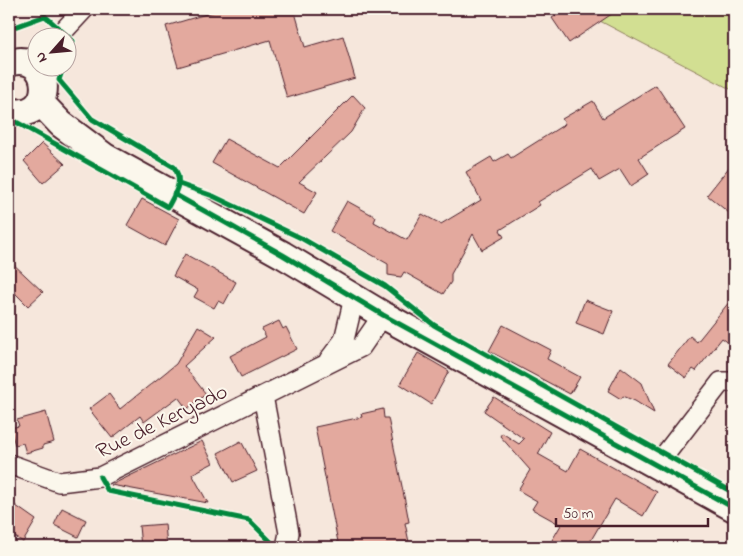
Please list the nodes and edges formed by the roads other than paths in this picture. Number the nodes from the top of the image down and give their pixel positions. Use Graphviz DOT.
graph roads {
  1 [pos="84,9"];
  2 [pos="66,28"];
  3 [pos="26,61"];
  4 [pos="40,102"];
  5 [pos="9,111"];
  6 [pos="354,298"];
  7 [pos="383,315"];
  8 [pos="326,363"];
  9 [pos="734,382"];
  10 [pos="263,396"];
  11 [pos="9,464"];
  12 [pos="657,464"];
  13 [pos="734,508"];
  14 [pos="286,547"];
  1 -- 2 [label="street"];
  3 -- 4 [label="street"];
  4 -- 5 [label="street"];
  4 -- 6 [label="street"];
  6 -- 7 [label="street"];
  6 -- 8 [label="street, Rue de Keryado"];
  7 -- 8 [label="street, Rue de Keryado"];
  7 -- 12 [label="street"];
  8 -- 10 [label="street, Rue de Keryado"];
  9 -- 12 [label="street"];
  10 -- 11 [label="street, Rue de Keryado"];
  10 -- 14 [label="street"];
  12 -- 13 [label="street"];
}
